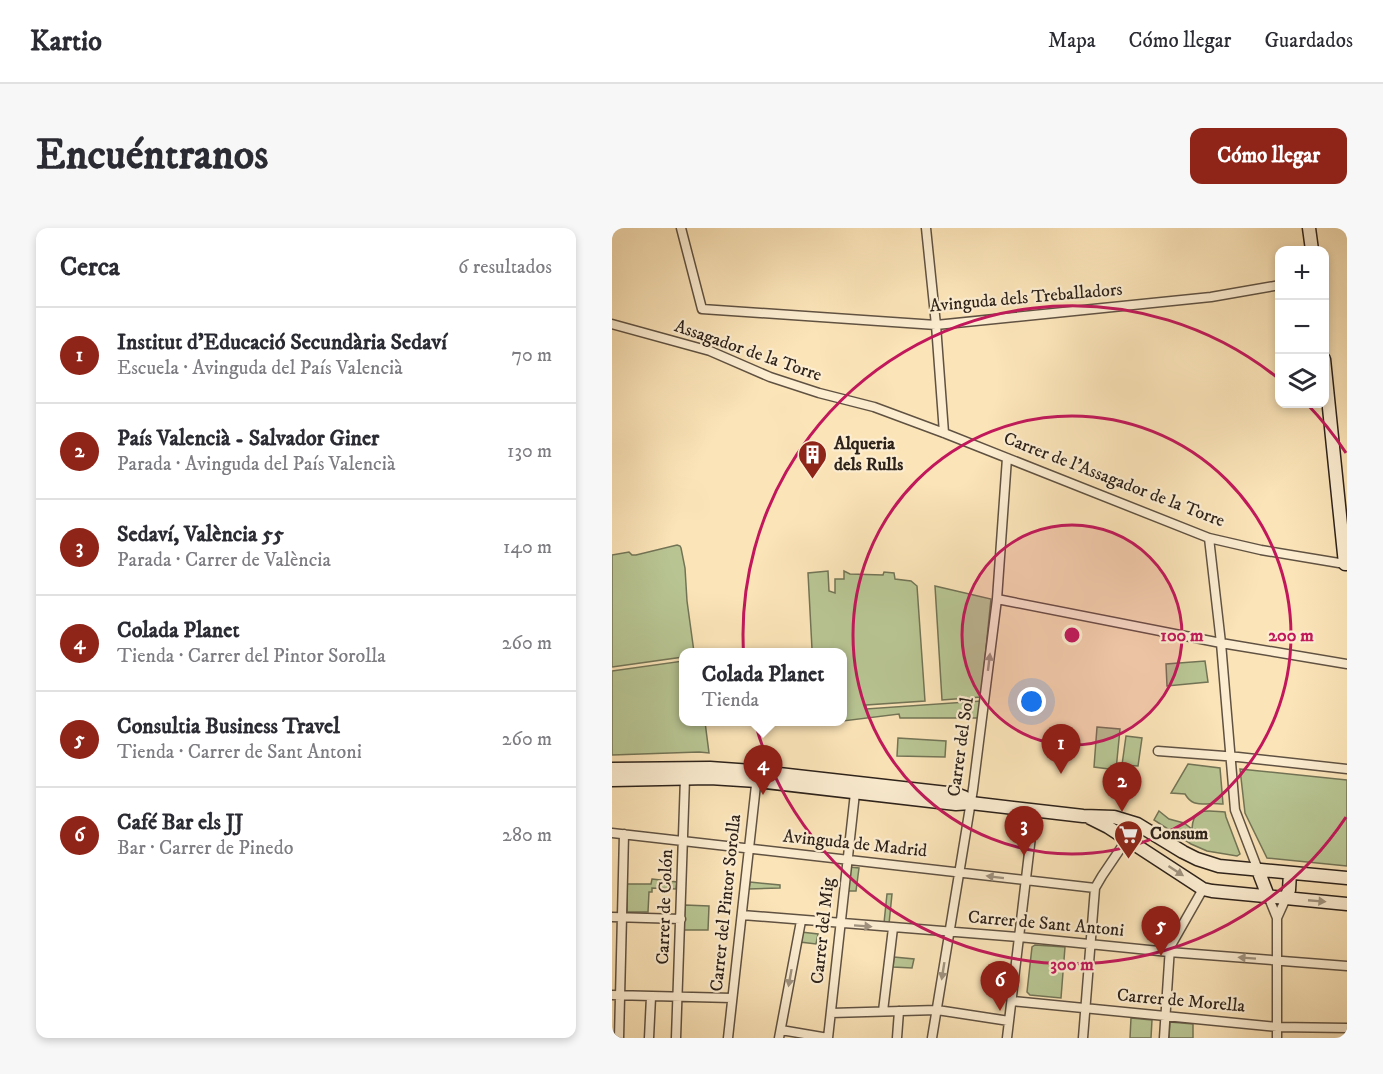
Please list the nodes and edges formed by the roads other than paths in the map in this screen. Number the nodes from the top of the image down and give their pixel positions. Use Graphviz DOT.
graph roads {
  1 [pos="681,228"];
  2 [pos="927,228"];
  3 [pos="1309,228"];
  4 [pos="1311,246"];
  5 [pos="1275,286"];
  6 [pos="612,324"];
  7 [pos="936,325"];
  8 [pos="1329,406"];
  9 [pos="874,407"];
  10 [pos="944,433"];
  11 [pos="1007,458"];
  12 [pos="1209,538"];
  13 [pos="1346,564"];
  14 [pos="997,599"];
  15 [pos="1221,643"];
  16 [pos="1347,664"];
  17 [pos="1158,751"];
  18 [pos="1230,757"];
  19 [pos="612,769"];
  20 [pos="1347,769"];
  21 [pos="689,773"];
  22 [pos="757,776"];
  23 [pos="612,780"];
  24 [pos="855,793"];
  25 [pos="971,803"];
  26 [pos="1034,811"];
  27 [pos="1083,816"];
  28 [pos="1137,824"];
  29 [pos="612,833"];
  30 [pos="624,834"];
  31 [pos="1127,839"];
  32 [pos="683,841"];
  33 [pos="749,849"];
  34 [pos="847,860"];
  35 [pos="1258,870"];
  36 [pos="959,872"];
  37 [pos="1290,873"];
  38 [pos="1347,879"];
  39 [pos="1026,881"];
  40 [pos="1095,888"];
  41 [pos="1203,889"];
  42 [pos="1268,896"];
  43 [pos="1286,898"];
  44 [pos="1347,904"];
  45 [pos="742,915"];
  46 [pos="612,917"];
  47 [pos="622,918"];
  48 [pos="1277,918"];
  49 [pos="681,919"];
  50 [pos="801,921"];
  51 [pos="840,924"];
  52 [pos="893,928"];
  53 [pos="950,932"];
  54 [pos="1019,937"];
  55 [pos="1090,944"];
  56 [pos="1169,952"];
  57 [pos="1277,960"];
  58 [pos="1347,966"];
  59 [pos="616,996"];
  60 [pos="651,996"];
  61 [pos="679,997"];
  62 [pos="732,999"];
  63 [pos="1012,1000"];
  64 [pos="1085,1008"];
  65 [pos="937,1010"];
  66 [pos="883,1011"];
  67 [pos="899,1011"];
  68 [pos="831,1013"];
  69 [pos="1165,1016"];
  70 [pos="1009,1021"];
  71 [pos="1277,1027"];
  72 [pos="1347,1028"];
  73 [pos="780,1034"];
  74 [pos="619,1038"];
  75 [pos="649,1038"];
  76 [pos="676,1038"];
  77 [pos="728,1038"];
  78 [pos="828,1038"];
  79 [pos="897,1038"];
  80 [pos="932,1038"];
  81 [pos="1007,1038"];
  82 [pos="1083,1038"];
  83 [pos="1164,1038"];
  84 [pos="1277,1038"];
  1 -- 7 [label="street, Avinguda dels Treballadors"];
  2 -- 7 [label="street"];
  3 -- 4 [label="street"];
  5 -- 7 [label="street, Avinguda dels Treballadors"];
  6 -- 9 [label="street, Assagador de la Torre"];
  7 -- 10 [label="street"];
  8 -- 13 [label="street"];
  9 -- 10 [label="street, Carrer de l'Assagador de la Torre"];
  10 -- 11 [label="street, Carrer de l'Assagador de la Torre"];
  11 -- 12 [label="street, Carrer de l'Assagador de la Torre"];
  11 -- 14 [label="street, Carrer del Sol"];
  12 -- 13 [label="street, Carrer de l'Assagador de la Torre"];
  12 -- 15 [label="street"];
  14 -- 15 [label="street"];
  25 -- 14 [label="street, Carrer del Sol, one-way"];
  15 -- 16 [label="street"];
  15 -- 18 [label="street"];
  17 -- 18 [label="street"];
  18 -- 20 [label="street"];
  18 -- 35 [label="street"];
  19 -- 21 [label="street"];
  21 -- 22 [label="street"];
  21 -- 23 [label="street"];
  21 -- 32 [label="street, Carrer de Colón"];
  22 -- 24 [label="street"];
  22 -- 25 [label="street"];
  22 -- 33 [label="street, Carrer del Pintor Sorolla"];
  24 -- 25 [label="street"];
  24 -- 34 [label="street, Carrer del Mig"];
  25 -- 26 [label="street"];
  25 -- 36 [label="street, Carrer del Sol"];
  26 -- 27 [label="street"];
  26 -- 39 [label="street"];
  27 -- 28 [label="street"];
  27 -- 31 [label="street"];
  28 -- 31 [label="street"];
  28 -- 35 [label="street"];
  29 -- 30 [label="street, Avinguda de Madrid"];
  30 -- 32 [label="street, Avinguda de Madrid"];
  30 -- 47 [label="street"];
  31 -- 40 [label="street"];
  31 -- 41 [label="street, one-way"];
  32 -- 33 [label="street, Avinguda de Madrid"];
  32 -- 49 [label="street, Carrer de Colón"];
  33 -- 34 [label="street, Avinguda de Madrid"];
  33 -- 45 [label="street, Carrer del Pintor Sorolla"];
  34 -- 36 [label="street, Avinguda de Madrid"];
  34 -- 51 [label="street, Carrer del Mig"];
  35 -- 37 [label="street"];
  35 -- 42 [label="street"];
  39 -- 36 [label="street, Avinguda de Madrid, one-way"];
  36 -- 53 [label="street, Carrer del Sol"];
  37 -- 38 [label="street"];
  37 -- 43 [label="street"];
  39 -- 40 [label="street, Avinguda de Madrid"];
  39 -- 54 [label="street"];
  40 -- 55 [label="street"];
  41 -- 42 [label="street"];
  41 -- 56 [label="street"];
  42 -- 43 [label="street"];
  42 -- 48 [label="street"];
  43 -- 44 [label="street, one-way"];
  43 -- 48 [label="street"];
  45 -- 50 [label="street, Carrer de Sant Antoni"];
  45 -- 62 [label="street, Carrer del Pintor Sorolla"];
  46 -- 47 [label="street"];
  47 -- 49 [label="street"];
  47 -- 59 [label="street"];
  48 -- 57 [label="street"];
  49 -- 61 [label="street, Carrer de Colón"];
  50 -- 51 [label="street, Carrer de Sant Antoni"];
  50 -- 73 [label="street, one-way"];
  51 -- 52 [label="street, Carrer de Sant Antoni, one-way"];
  51 -- 68 [label="street, Carrer del Mig"];
  52 -- 53 [label="street, Carrer de Sant Antoni"];
  52 -- 66 [label="street"];
  53 -- 54 [label="street, Carrer de Sant Antoni"];
  53 -- 65 [label="street, Carrer del Sol, one-way"];
  54 -- 55 [label="street, Carrer de Sant Antoni"];
  54 -- 63 [label="street"];
  55 -- 56 [label="street, Carrer de Sant Antoni"];
  55 -- 64 [label="street"];
  57 -- 56 [label="street, Carrer de Sant Antoni, one-way"];
  56 -- 69 [label="street"];
  57 -- 58 [label="street, Carrer de Sant Antoni"];
  57 -- 71 [label="street"];
  59 -- 60 [label="street"];
  59 -- 74 [label="street"];
  60 -- 61 [label="street"];
  60 -- 75 [label="street"];
  61 -- 62 [label="street"];
  61 -- 76 [label="street, Carrer de Colón"];
  62 -- 77 [label="street, Carrer del Pintor Sorolla"];
  63 -- 64 [label="street, Carrer de Morella"];
  63 -- 70 [label="street"];
  64 -- 69 [label="street, Carrer de Morella"];
  64 -- 82 [label="street"];
  65 -- 67 [label="street"];
  65 -- 70 [label="street"];
  65 -- 80 [label="street, Carrer del Sol"];
  66 -- 67 [label="street"];
  66 -- 68 [label="street"];
  67 -- 79 [label="street"];
  68 -- 78 [label="street, Carrer del Mig"];
  69 -- 71 [label="street, Carrer de Morella"];
  69 -- 83 [label="street"];
  70 -- 81 [label="street"];
  71 -- 72 [label="street, Carrer de Morella"];
  71 -- 84 [label="street"];
  73 -- 78 [label="street"];
}
